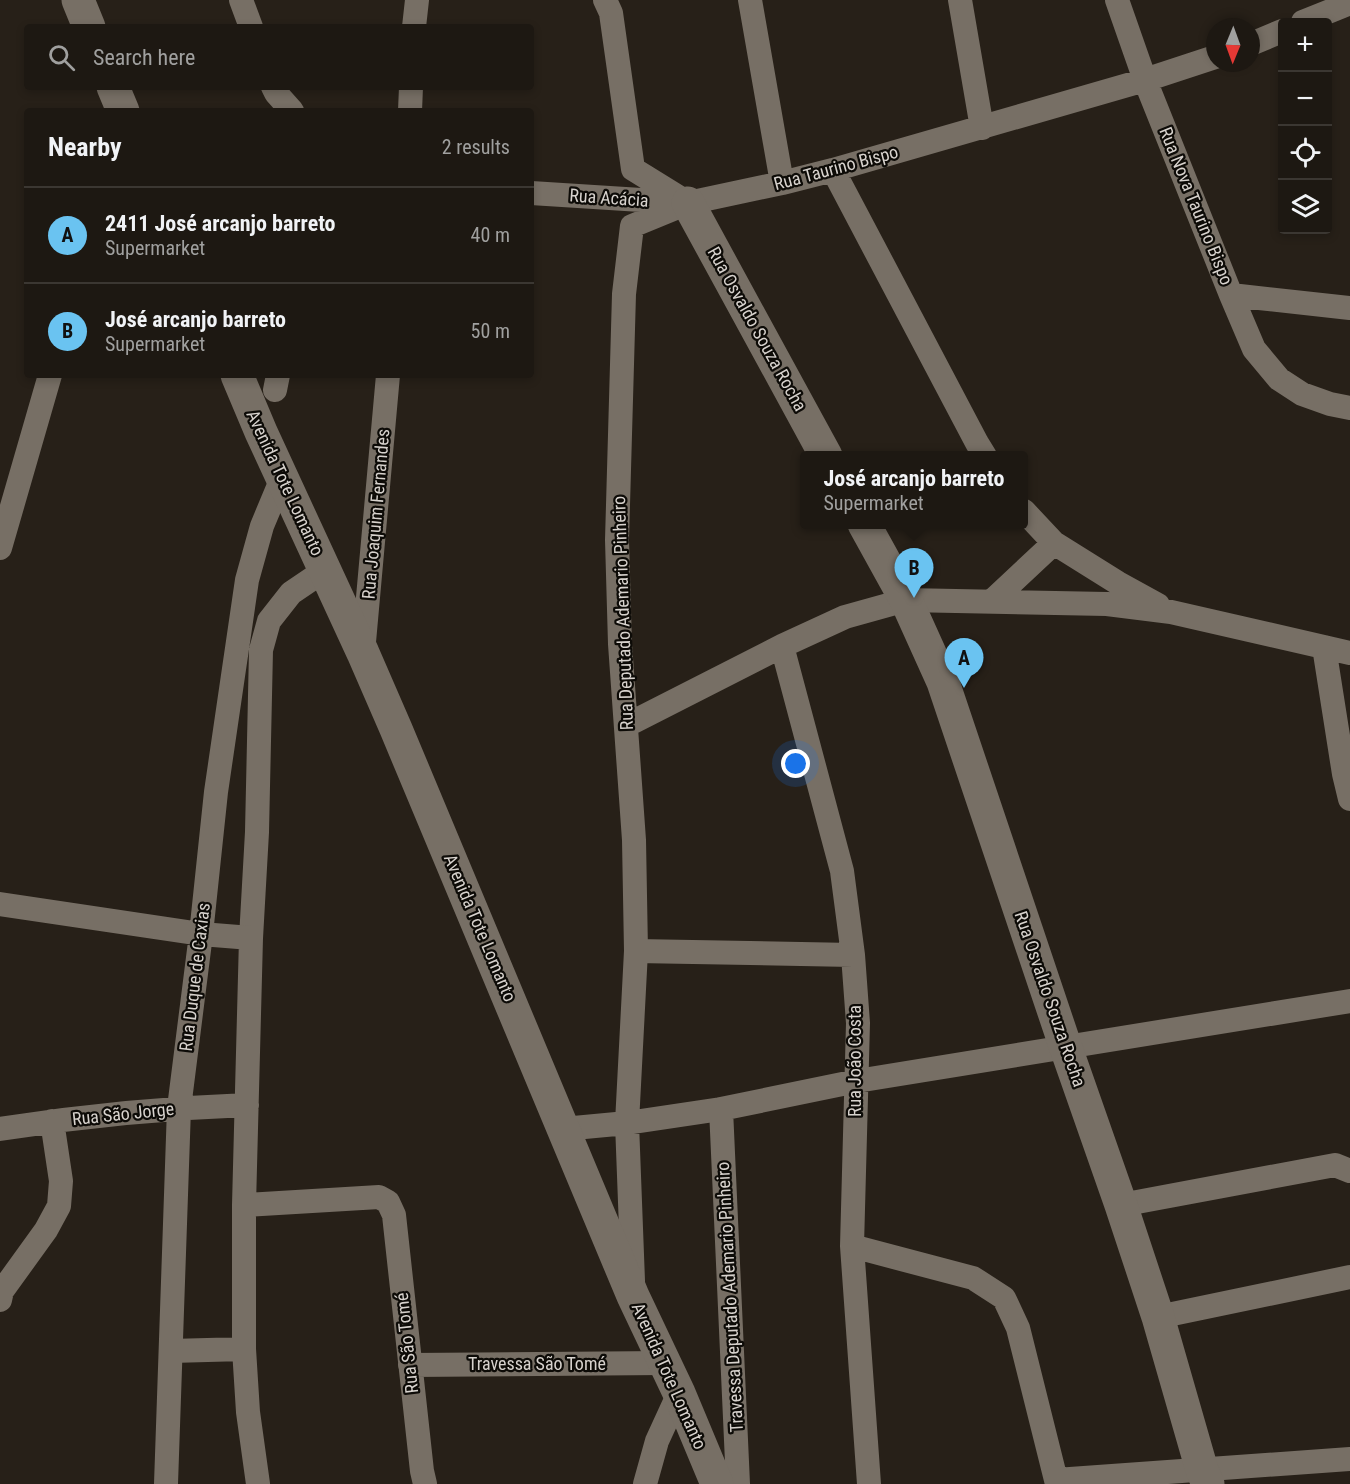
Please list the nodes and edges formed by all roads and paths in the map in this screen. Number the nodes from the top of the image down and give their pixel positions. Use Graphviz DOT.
graph roads {
  1 [pos="78,0"];
  2 [pos="241,0"];
  3 [pos="417,0"];
  4 [pos="605,0"];
  5 [pos="750,0"];
  6 [pos="960,0"];
  7 [pos="1117,0"];
  8 [pos="1350,3"];
  9 [pos="1313,18"];
  10 [pos="88,24"];
  11 [pos="250,24"];
  12 [pos="414,24"];
  13 [pos="1278,33"];
  14 [pos="1260,40"];
  15 [pos="1206,60"];
  16 [pos="1145,80"];
  17 [pos="114,90"];
  18 [pos="274,90"];
  19 [pos="411,90"];
  20 [pos="122,108"];
  21 [pos="289,108"];
  22 [pos="410,108"];
  23 [pos="982,128"];
  24 [pos="833,170"];
  25 [pos="782,183"];
  26 [pos="534,193"];
  27 [pos="688,203"];
  28 [pos="1231,295"];
  29 [pos="1350,308"];
  30 [pos="49,378"];
  31 [pos="238,378"];
  32 [pos="388,378"];
  33 [pos="1350,408"];
  34 [pos="822,451"];
  35 [pos="982,451"];
  36 [pos="282,478"];
  37 [pos="1028,516"];
  38 [pos="866,529"];
  39 [pos="1054,543"];
  40 [pos="0,548"];
  41 [pos="325,570"];
  42 [pos="906,600"];
  43 [pos="992,601"];
  44 [pos="1171,612"];
  45 [pos="237,642"];
  46 [pos="783,646"];
  47 [pos="1324,647"];
  48 [pos="261,650"];
  49 [pos="363,653"];
  50 [pos="1350,653"];
  51 [pos="1340,687"];
  52 [pos="627,725"];
  53 [pos="1350,799"];
  54 [pos="0,904"];
  55 [pos="201,934"];
  56 [pos="251,938"];
  57 [pos="636,951"];
  58 [pos="852,955"];
  59 [pos="1350,1001"];
  60 [pos="1066,1048"];
  61 [pos="856,1081"];
  62 [pos="247,1106"];
  63 [pos="178,1108"];
  64 [pos="721,1109"];
  65 [pos="52,1121"];
  66 [pos="627,1123"];
  67 [pos="0,1129"];
  68 [pos="563,1129"];
  69 [pos="1342,1168"];
  70 [pos="244,1205"];
  71 [pos="1121,1205"];
  72 [pos="852,1246"];
  73 [pos="1350,1277"];
  74 [pos="1,1294"];
  75 [pos="633,1296"];
  76 [pos="1158,1317"];
  77 [pos="244,1349"];
  78 [pos="171,1351"];
  79 [pos="665,1363"];
  80 [pos="410,1365"];
  81 [pos="679,1393"];
  82 [pos="1350,1459"];
  83 [pos="1205,1477"];
  84 [pos="1057,1482"];
  85 [pos="166,1484"];
  86 [pos="258,1484"];
  87 [pos="425,1484"];
  88 [pos="645,1484"];
  89 [pos="717,1484"];
  90 [pos="738,1484"];
  91 [pos="869,1484"];
  1 -- 10 [label="street"];
  2 -- 11 [label="street"];
  3 -- 12 [label="street"];
  4 -- 27 [label="street"];
  5 -- 25 [label="street"];
  6 -- 23 [label="street"];
  7 -- 16 [label="street, Rua Nova Taurino Bispo"];
  8 -- 9 [label="street"];
  13 -- 14 [label="street"];
  15 -- 16 [label="street, Rua Taurino Bispo"];
  16 -- 23 [label="street, Rua Taurino Bispo"];
  16 -- 28 [label="street, Rua Nova Taurino Bispo"];
  17 -- 20 [label="street"];
  18 -- 21 [label="street"];
  19 -- 22 [label="street"];
  23 -- 24 [label="street, Rua Taurino Bispo"];
  24 -- 25 [label="street, Rua Taurino Bispo"];
  24 -- 35 [label="street"];
  25 -- 27 [label="street, Rua Taurino Bispo"];
  26 -- 27 [label="street, Rua Acácia"];
  27 -- 34 [label="street, Rua Osvaldo Souza Rocha"];
  27 -- 52 [label="street, Rua Deputado Ademario Pinheiro"];
  28 -- 29 [label="street"];
  28 -- 33 [label="street, Rua Nova Taurino Bispo"];
  30 -- 40 [label="street"];
  31 -- 36 [label="street, Avenida Tote Lomanto"];
  32 -- 49 [label="street, Rua Joaquim Fernandes"];
  36 -- 41 [label="street, Avenida Tote Lomanto"];
  36 -- 45 [label="street, Rua Duque de Caxias"];
  37 -- 39 [label="street"];
  38 -- 42 [label="street, Rua Osvaldo Souza Rocha"];
  39 -- 43 [label="street"];
  39 -- 44 [label="street"];
  41 -- 48 [label="street"];
  41 -- 49 [label="street, Avenida Tote Lomanto"];
  42 -- 43 [label="street"];
  42 -- 46 [label="street"];
  42 -- 60 [label="street, Rua Osvaldo Souza Rocha"];
  43 -- 44 [label="street"];
  44 -- 47 [label="street"];
  45 -- 48 [label="street"];
  45 -- 55 [label="street, Rua Duque de Caxias"];
  46 -- 52 [label="street"];
  46 -- 58 [label="street, Rua João Costa"];
  47 -- 50 [label="street"];
  47 -- 51 [label="street"];
  48 -- 56 [label="street"];
  49 -- 68 [label="street, Avenida Tote Lomanto"];
  51 -- 53 [label="street"];
  52 -- 57 [label="street, Rua Deputado Ademario Pinheiro"];
  54 -- 55 [label="street"];
  55 -- 56 [label="street"];
  55 -- 63 [label="street, Rua Duque de Caxias"];
  56 -- 62 [label="street"];
  57 -- 58 [label="street"];
  57 -- 66 [label="street, Rua Deputado Ademario Pinheiro"];
  58 -- 61 [label="street, Rua João Costa"];
  59 -- 60 [label="street"];
  60 -- 61 [label="street"];
  60 -- 71 [label="street, Rua Osvaldo Souza Rocha"];
  61 -- 64 [label="street"];
  61 -- 72 [label="street, Rua João Costa"];
  62 -- 63 [label="street, Rua São Jorge"];
  62 -- 70 [label="street"];
  63 -- 65 [label="street, Rua São Jorge"];
  63 -- 78 [label="street, Rua Duque de Caxias"];
  64 -- 66 [label="street"];
  64 -- 90 [label="street, Travessa Deputado Ademario Pinheiro"];
  65 -- 67 [label="street, Rua São Jorge"];
  65 -- 74 [label="street"];
  66 -- 68 [label="street"];
  66 -- 75 [label="street, Rua Deputado Ademario Pinheiro"];
  68 -- 75 [label="street, Avenida Tote Lomanto"];
  69 -- 71 [label="street"];
  70 -- 77 [label="street"];
  70 -- 80 [label="street, Rua São Tomé"];
  71 -- 76 [label="street, Rua Osvaldo Souza Rocha"];
  72 -- 84 [label="street"];
  72 -- 91 [label="street, Rua João Costa"];
  73 -- 76 [label="street"];
  75 -- 79 [label="street, Avenida Tote Lomanto"];
  76 -- 83 [label="street, Rua Osvaldo Souza Rocha"];
  77 -- 78 [label="street"];
  77 -- 86 [label="street"];
  78 -- 85 [label="street, Rua Duque de Caxias"];
  79 -- 80 [label="street, Travessa São Tomé"];
  79 -- 81 [label="street, Avenida Tote Lomanto"];
  80 -- 87 [label="street, Rua São Tomé"];
  81 -- 88 [label="street"];
  81 -- 89 [label="street, Avenida Tote Lomanto"];
  82 -- 83 [label="street"];
  83 -- 84 [label="street"];
}
